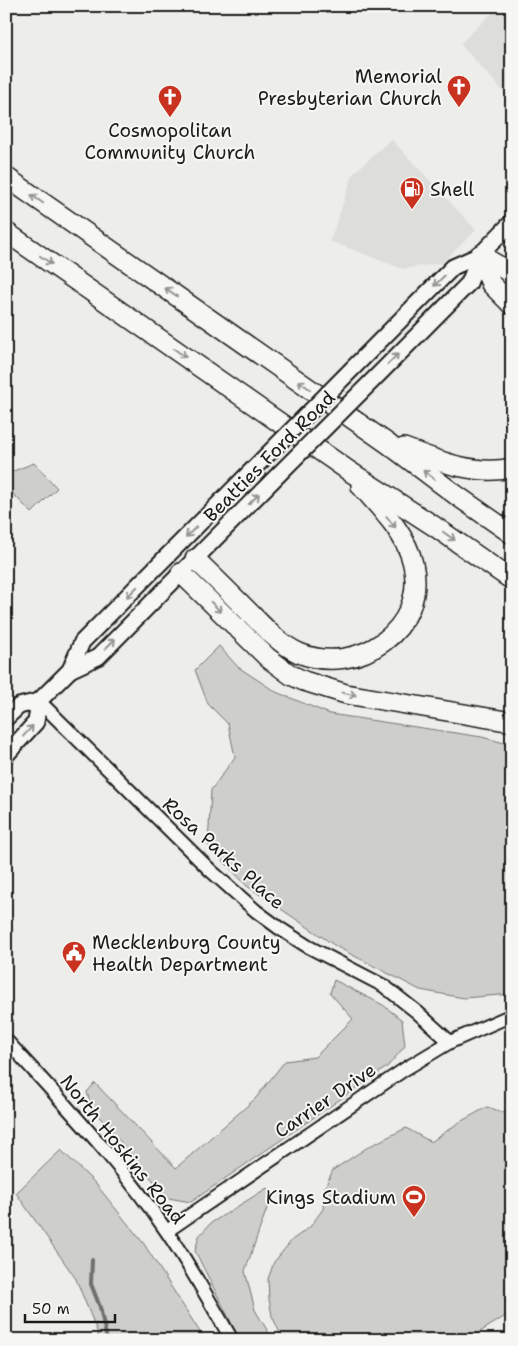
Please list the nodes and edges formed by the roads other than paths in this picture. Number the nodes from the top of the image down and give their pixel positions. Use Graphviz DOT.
graph roads {
  1 [pos="6,177"];
  2 [pos="512,222"];
  3 [pos="6,232"];
  4 [pos="480,255"];
  5 [pos="512,276"];
  6 [pos="512,305"];
  7 [pos="387,442"];
  8 [pos="512,468"];
  9 [pos="349,471"];
  10 [pos="512,534"];
  11 [pos="195,558"];
  12 [pos="181,573"];
  13 [pos="512,580"];
  14 [pos="70,670"];
  15 [pos="38,701"];
  16 [pos="6,718"];
  17 [pos="512,722"];
  18 [pos="6,755"];
  19 [pos="512,1015"];
  20 [pos="6,1040"];
  21 [pos="450,1042"];
  22 [pos="167,1232"];
  23 [pos="232,1340"];
  7 -- 1 [label="highway, one-way"];
  2 -- 4 [label="main road, Beatties Ford Road"];
  3 -- 9 [label="highway, one-way"];
  4 -- 5 [label="highway"];
  4 -- 6 [label="highway"];
  11 -- 4 [label="main road, Beatties Ford Road, one-way, bridge"];
  4 -- 14 [label="main road, Beatties Ford Road, one-way, bridge"];
  7 -- 8 [label="highway"];
  10 -- 7 [label="highway, one-way"];
  9 -- 11 [label="highway, one-way"];
  9 -- 13 [label="highway, one-way"];
  11 -- 12 [label="main road, Beatties Ford Road"];
  14 -- 12 [label="main road, Beatties Ford Road, one-way"];
  12 -- 17 [label="highway, one-way"];
  14 -- 15 [label="main road, Beatties Ford Road"];
  15 -- 16 [label="main road, Beatties Ford Road"];
  18 -- 15 [label="main road, one-way"];
  15 -- 21 [label="street, Rosa Parks Place"];
  19 -- 21 [label="street, Carrier Drive"];
  20 -- 22 [label="street, North Hoskins Road"];
  21 -- 22 [label="street, Carrier Drive"];
  22 -- 23 [label="street, North Hoskins Road"];
}
